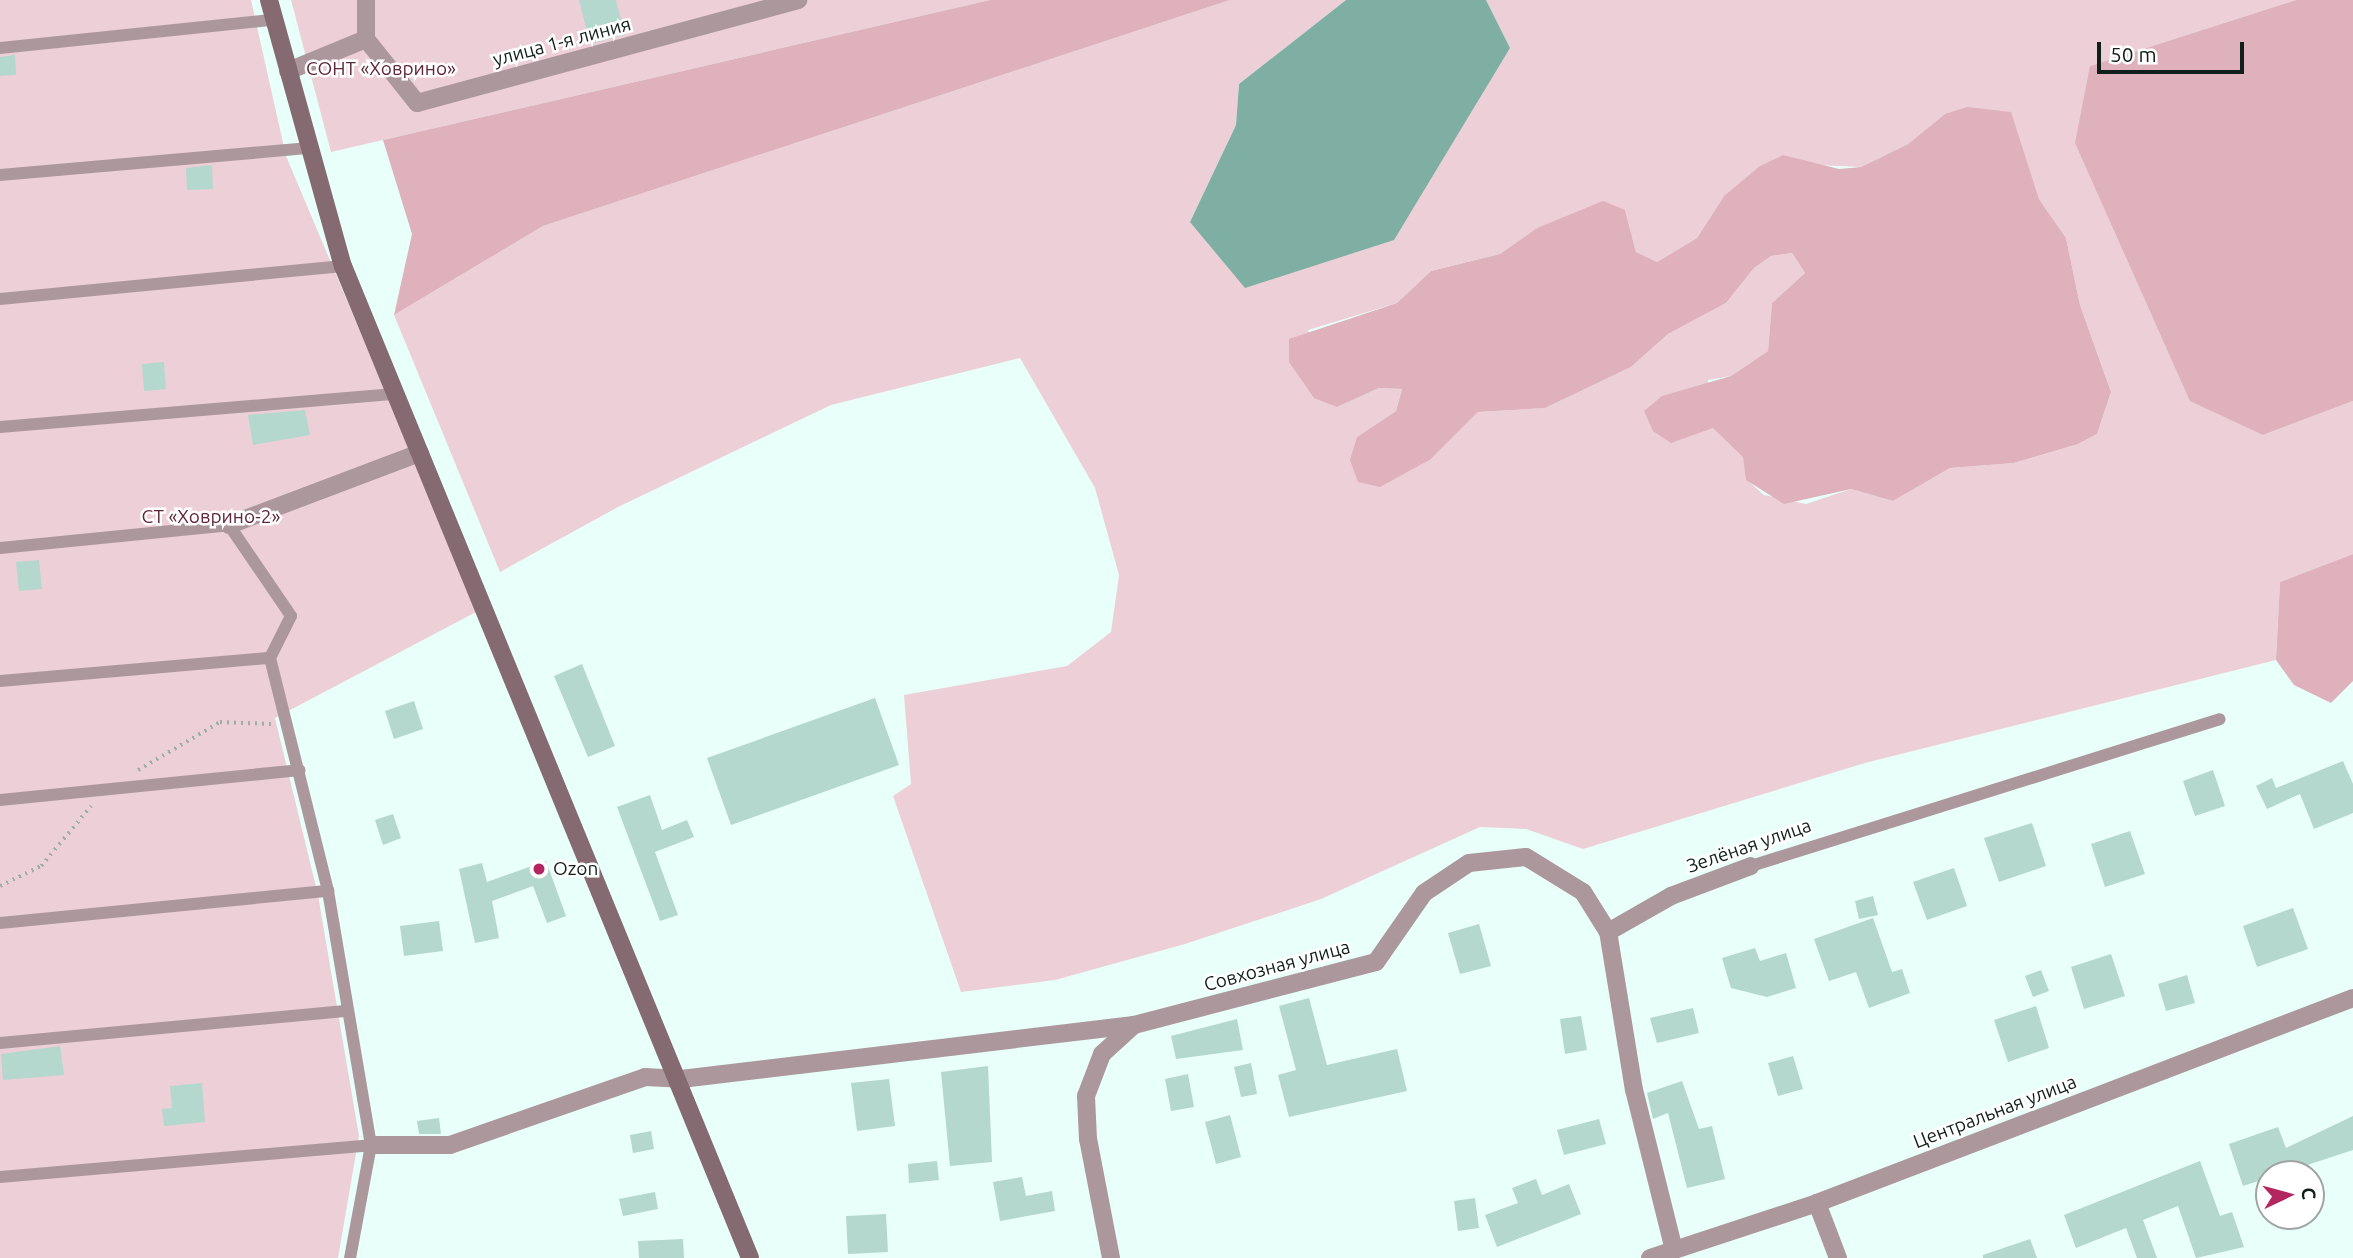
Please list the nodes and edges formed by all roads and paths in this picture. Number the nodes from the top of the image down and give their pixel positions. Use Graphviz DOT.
graph roads {
  1 [pos="269,0"];
  2 [pos="366,0"];
  3 [pos="798,0"];
  4 [pos="273,20"];
  5 [pos="366,39"];
  6 [pos="0,48"];
  7 [pos="288,71"];
  8 [pos="310,148"];
  9 [pos="0,175"];
  10 [pos="343,266"];
  11 [pos="0,299"];
  12 [pos="395,394"];
  13 [pos="0,427"];
  14 [pos="420,453"];
  15 [pos="229,525"];
  16 [pos="0,548"];
  17 [pos="270,658"];
  18 [pos="0,681"];
  19 [pos="2220,719"];
  20 [pos="299,770"];
  21 [pos="0,800"];
  22 [pos="1751,866"];
  23 [pos="328,891"];
  24 [pos="0,923"];
  25 [pos="1608,932"];
  26 [pos="2353,998"];
  27 [pos="348,1011"];
  28 [pos="1134,1025"];
  29 [pos="0,1043"];
  30 [pos="681,1079"];
  31 [pos="372,1145"];
  32 [pos="0,1177"];
  33 [pos="1817,1203"];
  34 [pos="1674,1250"];
  35 [pos="350,1258"];
  36 [pos="750,1258"];
  37 [pos="1111,1258"];
  38 [pos="1650,1258"];
  39 [pos="1838,1258"];
  1 -- 4 [label="street"];
  2 -- 5 [label="street"];
  3 -- 5 [label="street, улица 1-я линия"];
  4 -- 6 [label="lane"];
  4 -- 7 [label="street"];
  5 -- 7 [label="street"];
  7 -- 8 [label="street"];
  8 -- 9 [label="lane"];
  8 -- 10 [label="street"];
  10 -- 11 [label="lane"];
  10 -- 12 [label="street"];
  12 -- 13 [label="lane"];
  12 -- 14 [label="street"];
  14 -- 15 [label="street"];
  14 -- 30 [label="street"];
  15 -- 16 [label="lane"];
  15 -- 17 [label="lane"];
  17 -- 18 [label="lane"];
  17 -- 20 [label="lane"];
  19 -- 22 [label="lane, Зелёная улица"];
  20 -- 21 [label="lane"];
  20 -- 23 [label="lane"];
  22 -- 25 [label="street, Зелёная улица"];
  23 -- 24 [label="lane"];
  23 -- 27 [label="lane"];
  25 -- 28 [label="street, Совхозная улица"];
  25 -- 34 [label="street"];
  26 -- 33 [label="street, Центральная улица"];
  27 -- 29 [label="lane"];
  27 -- 31 [label="lane"];
  28 -- 30 [label="street"];
  28 -- 37 [label="street, Совхозная улица"];
  30 -- 31 [label="street"];
  30 -- 36 [label="street"];
  31 -- 32 [label="lane"];
  31 -- 35 [label="lane"];
  33 -- 34 [label="street, Центральная улица"];
  33 -- 39 [label="street"];
  34 -- 38 [label="street, Центральная улица"];
}
